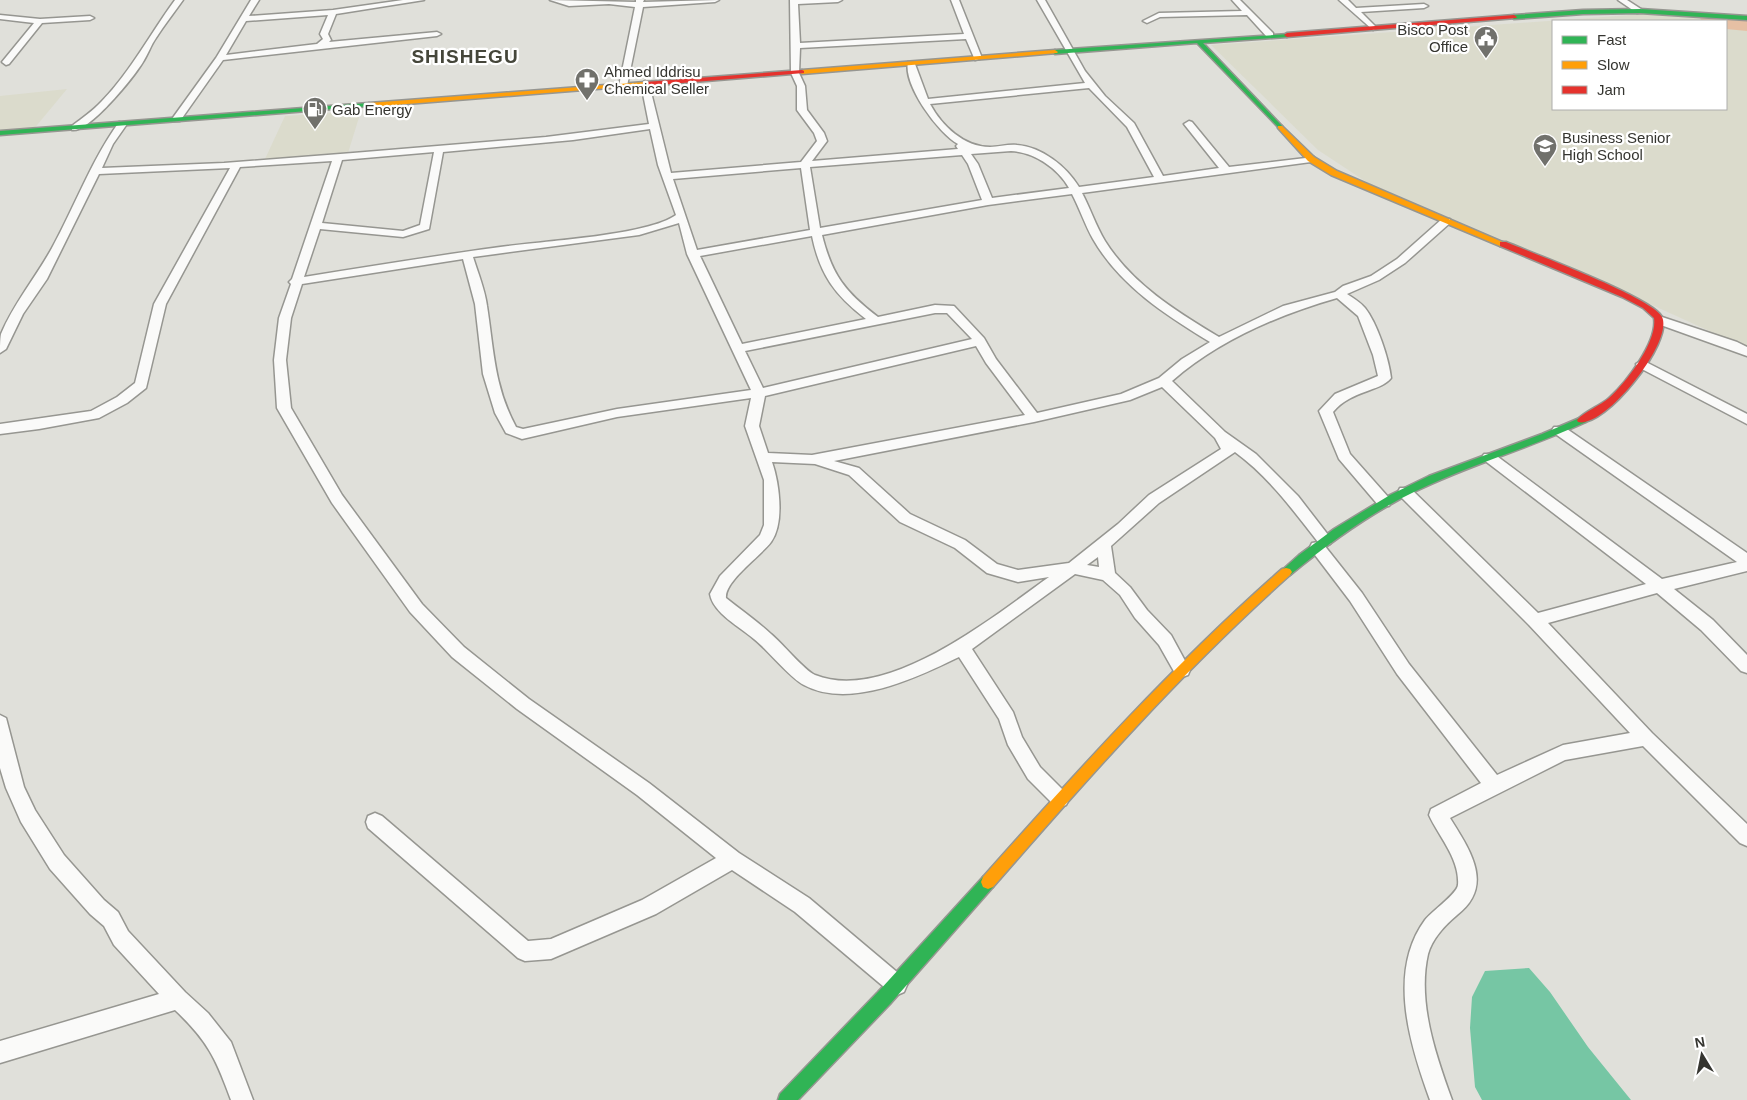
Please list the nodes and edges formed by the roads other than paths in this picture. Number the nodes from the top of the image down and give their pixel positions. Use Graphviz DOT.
graph roads {
  1 [pos="179,0"];
  2 [pos="254,0"];
  3 [pos="420,0"];
  4 [pos="554,0"];
  5 [pos="715,0"];
  6 [pos="838,0"];
  7 [pos="955,0"];
  8 [pos="1042,0"];
  9 [pos="1236,0"];
  10 [pos="1343,0"];
  11 [pos="1622,0"];
  12 [pos="794,1"];
  13 [pos="640,2"];
  14 [pos="1424,6"];
  15 [pos="1356,10"];
  16 [pos="1640,11"];
  17 [pos="333,12"];
  18 [pos="1248,13"];
  19 [pos="0,17"];
  20 [pos="90,18"];
  21 [pos="1747,18"];
  22 [pos="244,19"];
  23 [pos="40,21"];
  24 [pos="1147,21"];
  25 [pos="1373,28"];
  26 [pos="437,34"];
  27 [pos="969,36"];
  28 [pos="1270,36"];
  29 [pos="1199,42"];
  30 [pos="320,46"];
  31 [pos="796,46"];
  32 [pos="1069,51"];
  33 [pos="220,58"];
  34 [pos="978,58"];
  35 [pos="2,61"];
  36 [pos="911,64"];
  37 [pos="795,73"];
  38 [pos="645,84"];
  39 [pos="1091,85"];
  40 [pos="623,86"];
  41 [pos="926,102"];
  42 [pos="177,119"];
  43 [pos="122,124"];
  44 [pos="1189,124"];
  45 [pos="654,126"];
  46 [pos="76,128"];
  47 [pos="0,133"];
  48 [pos="956,139"];
  49 [pos="439,149"];
  50 [pos="988,150"];
  51 [pos="966,153"];
  52 [pos="338,158"];
  53 [pos="1311,159"];
  54 [pos="805,164"];
  55 [pos="236,166"];
  56 [pos="1226,170"];
  57 [pos="95,171"];
  58 [pos="667,176"];
  59 [pos="1160,179"];
  60 [pos="1075,192"];
  61 [pos="988,202"];
  62 [pos="682,216"];
  63 [pos="1446,221"];
  64 [pos="314,225"];
  65 [pos="816,232"];
  66 [pos="693,254"];
  67 [pos="467,255"];
  68 [pos="295,282"];
  69 [pos="1340,294"];
  70 [pos="876,321"];
  71 [pos="1662,321"];
  72 [pos="980,341"];
  73 [pos="1219,342"];
  74 [pos="0,349"];
  75 [pos="738,349"];
  76 [pos="1747,352"];
  77 [pos="1642,364"];
  78 [pos="1164,381"];
  79 [pos="759,393"];
  80 [pos="1034,418"];
  81 [pos="1747,420"];
  82 [pos="0,429"];
  83 [pos="1559,430"];
  84 [pos="1220,435"];
  85 [pos="1229,451"];
  86 [pos="762,457"];
  87 [pos="1250,457"];
  88 [pos="1489,458"];
  89 [pos="812,460"];
  90 [pos="1405,492"];
  91 [pos="1384,502"];
  92 [pos="1102,544"];
  93 [pos="1321,544"];
  94 [pos="1747,561"];
  95 [pos="1747,565"];
  96 [pos="1073,568"];
  97 [pos="1108,575"];
  98 [pos="1660,586"];
  99 [pos="1535,620"];
  100 [pos="962,648"];
  101 [pos="1747,666"];
  102 [pos="1182,670"];
  103 [pos="0,723"];
  104 [pos="1646,738"];
  105 [pos="1494,786"];
  106 [pos="1060,799"];
  107 [pos="375,822"];
  108 [pos="1747,837"];
  109 [pos="732,859"];
  110 [pos="897,985"];
  111 [pos="178,999"];
  112 [pos="0,1052"];
  113 [pos="242,1100"];
  114 [pos="786,1100"];
  115 [pos="1440,1100"];
  1 -- 46 [label="street"];
  2 -- 22 [label="street"];
  3 -- 17 [label="street"];
  4 -- 13 [label="street"];
  5 -- 13 [label="street"];
  6 -- 12 [label="street"];
  7 -- 27 [label="street"];
  8 -- 32 [label="street"];
  9 -- 18 [label="street"];
  10 -- 15 [label="street"];
  11 -- 16 [label="street"];
  12 -- 31 [label="street"];
  13 -- 40 [label="street"];
  14 -- 15 [label="street"];
  15 -- 25 [label="street"];
  16 -- 21 [label="main road"];
  16 -- 25 [label="main road"];
  17 -- 22 [label="street"];
  17 -- 30 [label="street"];
  18 -- 24 [label="street"];
  18 -- 28 [label="street"];
  19 -- 23 [label="street"];
  20 -- 23 [label="street"];
  22 -- 33 [label="street"];
  23 -- 35 [label="street"];
  25 -- 28 [label="main road"];
  26 -- 30 [label="street"];
  27 -- 31 [label="street"];
  27 -- 34 [label="street"];
  28 -- 29 [label="main road"];
  29 -- 32 [label="main road"];
  29 -- 53 [label="main road"];
  30 -- 33 [label="street"];
  31 -- 37 [label="street"];
  32 -- 34 [label="main road"];
  32 -- 39 [label="street"];
  33 -- 42 [label="street"];
  34 -- 36 [label="main road"];
  36 -- 37 [label="main road"];
  36 -- 41 [label="street"];
  37 -- 38 [label="main road"];
  37 -- 54 [label="street"];
  38 -- 40 [label="main road"];
  38 -- 45 [label="street"];
  39 -- 41 [label="street"];
  39 -- 59 [label="street"];
  40 -- 42 [label="main road"];
  41 -- 48 [label="street"];
  42 -- 43 [label="main road"];
  43 -- 46 [label="main road"];
  43 -- 57 [label="street"];
  44 -- 56 [label="street"];
  45 -- 49 [label="street"];
  45 -- 58 [label="street"];
  46 -- 47 [label="main road"];
  48 -- 50 [label="street"];
  48 -- 51 [label="street"];
  49 -- 52 [label="street"];
  49 -- 64 [label="street"];
  50 -- 51 [label="street"];
  50 -- 60 [label="street"];
  51 -- 54 [label="street"];
  51 -- 61 [label="street"];
  52 -- 55 [label="street"];
  52 -- 64 [label="street"];
  53 -- 56 [label="street"];
  53 -- 63 [label="main road"];
  54 -- 58 [label="street"];
  54 -- 65 [label="street"];
  55 -- 57 [label="street"];
  55 -- 82 [label="street"];
  56 -- 59 [label="street"];
  57 -- 74 [label="street"];
  58 -- 62 [label="street"];
  59 -- 60 [label="street"];
  60 -- 61 [label="street"];
  60 -- 73 [label="street"];
  61 -- 65 [label="street"];
  62 -- 66 [label="street"];
  62 -- 67 [label="street"];
  63 -- 69 [label="street"];
  63 -- 71 [label="main road"];
  64 -- 68 [label="street"];
  65 -- 66 [label="street"];
  65 -- 70 [label="street"];
  66 -- 75 [label="street"];
  67 -- 68 [label="street"];
  67 -- 79 [label="street"];
  68 -- 109 [label="street"];
  69 -- 73 [label="street"];
  69 -- 91 [label="street"];
  70 -- 72 [label="street"];
  70 -- 75 [label="street"];
  71 -- 76 [label="street"];
  71 -- 77 [label="main road"];
  72 -- 79 [label="street"];
  72 -- 80 [label="street"];
  73 -- 78 [label="street"];
  75 -- 79 [label="street"];
  77 -- 81 [label="street"];
  77 -- 83 [label="main road"];
  78 -- 80 [label="street"];
  78 -- 84 [label="street"];
  79 -- 86 [label="street"];
  80 -- 89 [label="street"];
  83 -- 88 [label="main road"];
  83 -- 94 [label="street"];
  84 -- 85 [label="street"];
  84 -- 87 [label="street"];
  85 -- 87 [label="street"];
  85 -- 92 [label="street"];
  86 -- 89 [label="street"];
  86 -- 100 [label="street"];
  87 -- 93 [label="street"];
  88 -- 90 [label="main road"];
  88 -- 98 [label="street"];
  89 -- 96 [label="street"];
  90 -- 91 [label="main road"];
  90 -- 99 [label="street"];
  91 -- 93 [label="main road"];
  92 -- 96 [label="street"];
  92 -- 97 [label="street"];
  93 -- 102 [label="main road"];
  93 -- 105 [label="street"];
  95 -- 98 [label="street"];
  96 -- 97 [label="street"];
  96 -- 100 [label="street"];
  97 -- 102 [label="street"];
  98 -- 99 [label="street"];
  98 -- 101 [label="street"];
  99 -- 104 [label="street"];
  100 -- 106 [label="street"];
  102 -- 106 [label="main road"];
  103 -- 111 [label="street"];
  104 -- 105 [label="street"];
  104 -- 108 [label="street"];
  105 -- 115 [label="street"];
  106 -- 110 [label="main road"];
  107 -- 109 [label="street"];
  109 -- 110 [label="street"];
  110 -- 114 [label="main road"];
  111 -- 112 [label="street"];
  111 -- 113 [label="street"];
}
